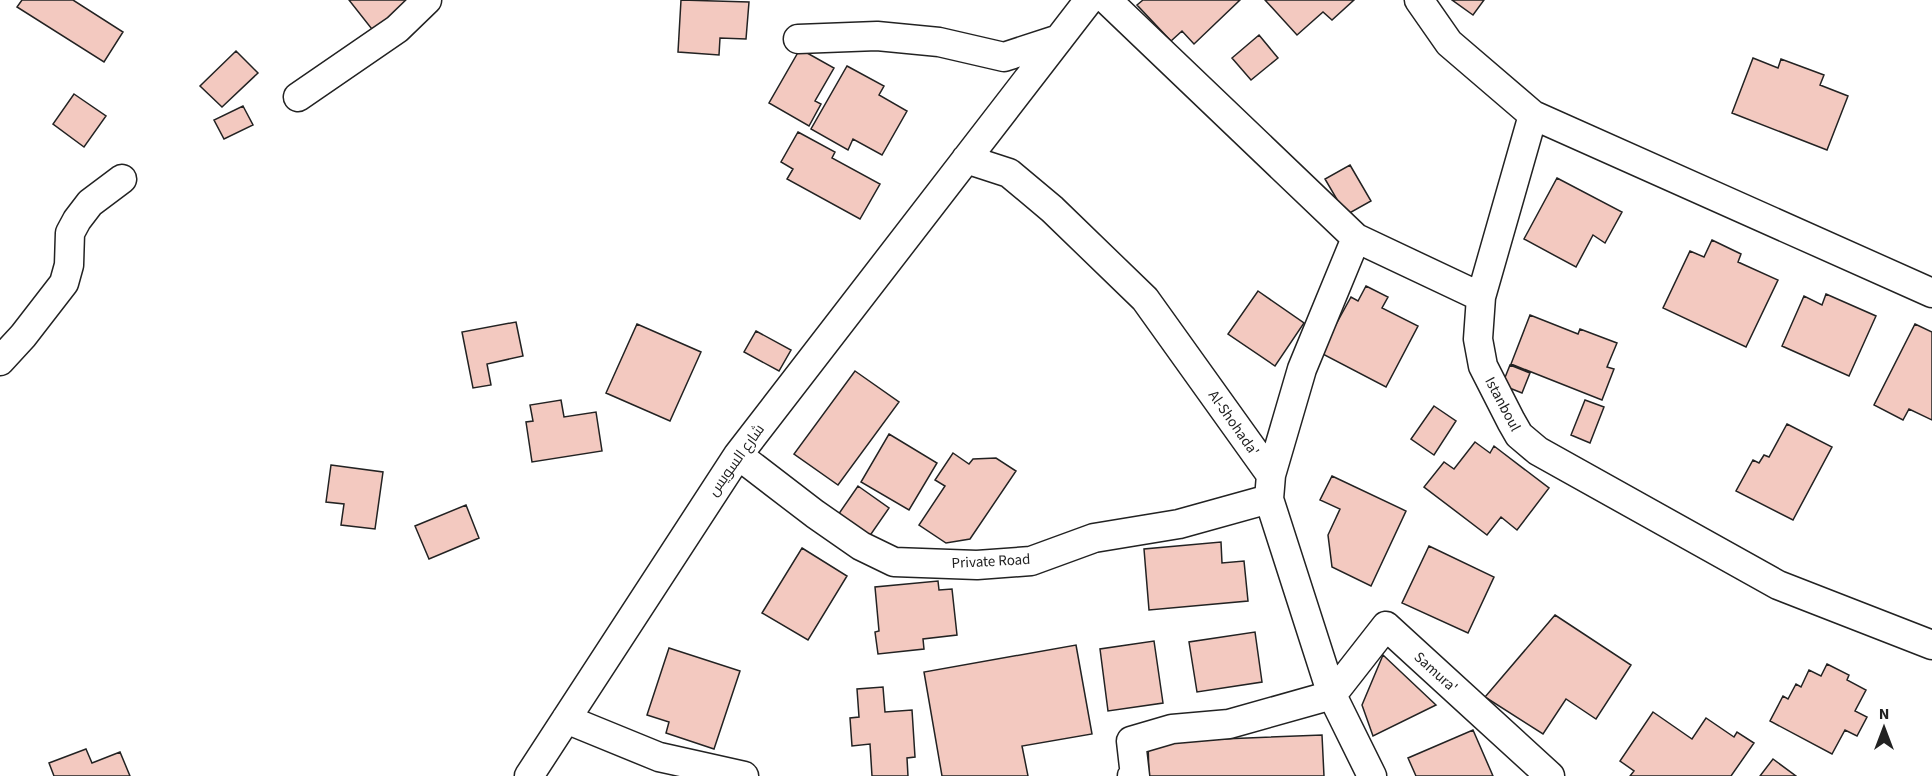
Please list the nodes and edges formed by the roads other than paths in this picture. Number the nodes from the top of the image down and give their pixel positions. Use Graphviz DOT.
graph roads {
  1 [pos="427,0"];
  2 [pos="1089,0"];
  3 [pos="1107,0"];
  4 [pos="1419,0"];
  5 [pos="798,39"];
  6 [pos="1059,39"];
  7 [pos="298,97"];
  8 [pos="1533,115"];
  9 [pos="966,159"];
  10 [pos="122,179"];
  11 [pos="1356,238"];
  12 [pos="1932,293"];
  13 [pos="1481,297"];
  14 [pos="0,361"];
  15 [pos="738,454"];
  16 [pos="1270,487"];
  17 [pos="1932,645"];
  18 [pos="1332,695"];
  19 [pos="567,719"];
  20 [pos="528,776"];
  21 [pos="744,776"];
  22 [pos="1132,776"];
  23 [pos="1372,776"];
  24 [pos="1550,776"];
  1 -- 7 [label="street"];
  2 -- 6 [label="street, شارع السويس"];
  3 -- 11 [label="street"];
  4 -- 8 [label="street"];
  5 -- 6 [label="street"];
  6 -- 9 [label="street, شارع السويس"];
  8 -- 12 [label="street"];
  8 -- 13 [label="street, Istanboul"];
  9 -- 15 [label="street, شارع السويس"];
  9 -- 16 [label="street, Al-Shohada'"];
  10 -- 14 [label="street"];
  11 -- 13 [label="street"];
  11 -- 16 [label="street"];
  13 -- 17 [label="street, Istanboul"];
  15 -- 16 [label="street, Private Road"];
  15 -- 19 [label="street, شارع السويس"];
  16 -- 18 [label="street, Al-Shohada'"];
  18 -- 22 [label="street"];
  18 -- 23 [label="street, Al-Shohada'"];
  18 -- 24 [label="street, Samura'"];
  19 -- 20 [label="street, شارع السويس"];
  19 -- 21 [label="street"];
}
